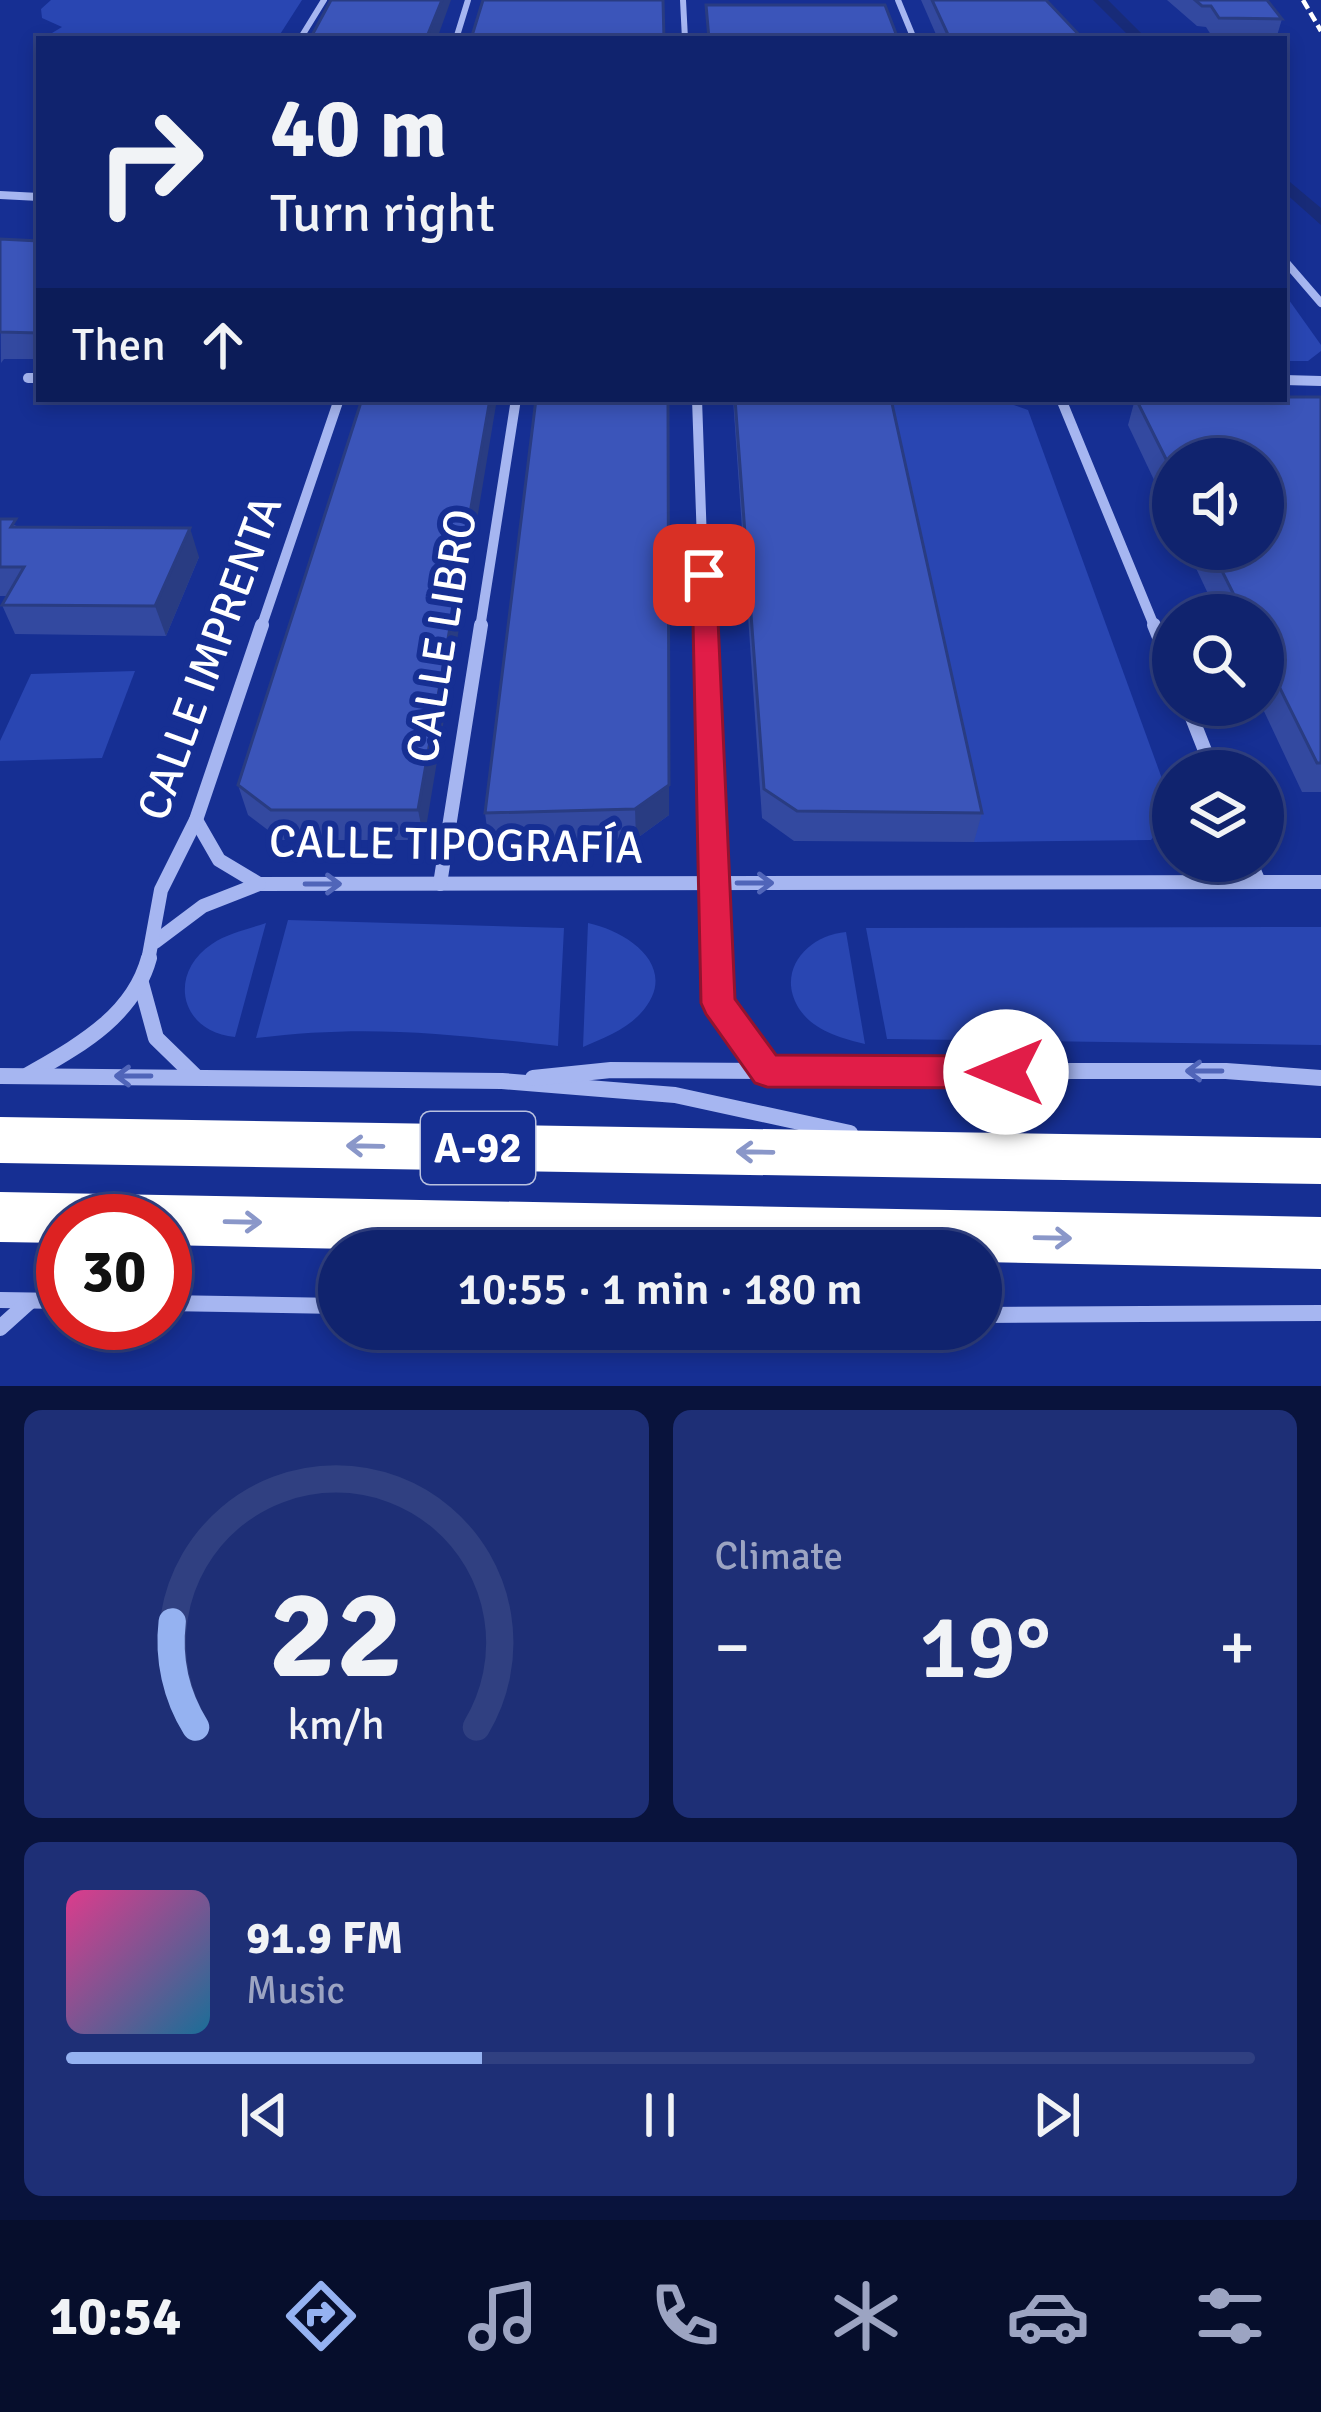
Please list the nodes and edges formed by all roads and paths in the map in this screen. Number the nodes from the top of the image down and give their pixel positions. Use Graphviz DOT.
graph roads {
  1 [pos="324,0"];
  2 [pos="468,0"];
  3 [pos="683,0"];
  4 [pos="898,0"];
  5 [pos="302,36"];
  6 [pos="457,36"];
  7 [pos="685,36"];
  8 [pos="913,36"];
  9 [pos="0,195"];
  10 [pos="36,197"];
  11 [pos="1287,263"];
  12 [pos="1321,303"];
  13 [pos="1287,380"];
  14 [pos="1321,380"];
  15 [pos="338,402"];
  16 [pos="516,402"];
  17 [pos="697,402"];
  18 [pos="1062,402"];
  19 [pos="1152,621"];
  20 [pos="196,820"];
  21 [pos="1259,882"];
  22 [pos="1284,882"];
  23 [pos="1321,882"];
  24 [pos="716,883"];
  25 [pos="260,884"];
  26 [pos="440,884"];
  27 [pos="154,941"];
  28 [pos="141,983"];
  29 [pos="767,1071"];
  30 [pos="0,1076"];
  31 [pos="26,1076"];
  32 [pos="196,1076"];
  33 [pos="1321,1078"];
  34 [pos="502,1081"];
  35 [pos="0,1140"];
  36 [pos="956,1156"];
  37 [pos="1321,1161"];
  38 [pos="0,1217"];
  39 [pos="1321,1243"];
  40 [pos="0,1300"];
  41 [pos="30,1300"];
  42 [pos="36,1300"];
  43 [pos="192,1303"];
  44 [pos="318,1306"];
  45 [pos="1321,1313"];
  46 [pos="1002,1316"];
  47 [pos="0,1328"];
  1 -- 5 [label="street"];
  2 -- 6 [label="street"];
  3 -- 7 [label="street"];
  4 -- 8 [label="street"];
  9 -- 10 [label="street"];
  11 -- 12 [label="street"];
  13 -- 14 [label="street"];
  15 -- 20 [label="street, CALLE IMPRENTA"];
  16 -- 26 [label="street, CALLE LIBRO"];
  17 -- 24 [label="street"];
  18 -- 19 [label="street"];
  20 -- 25 [label="street, CALLE TIPOGRAFÍA"];
  20 -- 27 [label="street, CALLE IMPRENTA"];
  24 -- 21 [label="street, CALLE TIPOGRAFÍA, one-way"];
  22 -- 23 [label="street, CALLE TIPOGRAFÍA"];
  24 -- 26 [label="street, CALLE TIPOGRAFÍA"];
  24 -- 29 [label="street"];
  25 -- 26 [label="street, CALLE TIPOGRAFÍA, one-way"];
  25 -- 27 [label="street"];
  27 -- 28 [label="street, CALLE IMPRENTA"];
  28 -- 31 [label="street, CALLE IMPRENTA"];
  28 -- 32 [label="street"];
  33 -- 29 [label="street, one-way"];
  29 -- 34 [label="street"];
  30 -- 31 [label="street"];
  32 -- 31 [label="street, one-way"];
  32 -- 34 [label="street"];
  34 -- 36 [label="street"];
  36 -- 35 [label="highway, A-92, one-way"];
  36 -- 37 [label="highway, A-92"];
  38 -- 39 [label="highway, A-92, one-way"];
  40 -- 41 [label="street"];
  41 -- 42 [label="street"];
  41 -- 47 [label="street"];
  43 -- 44 [label="street"];
  45 -- 46 [label="street"];
}
